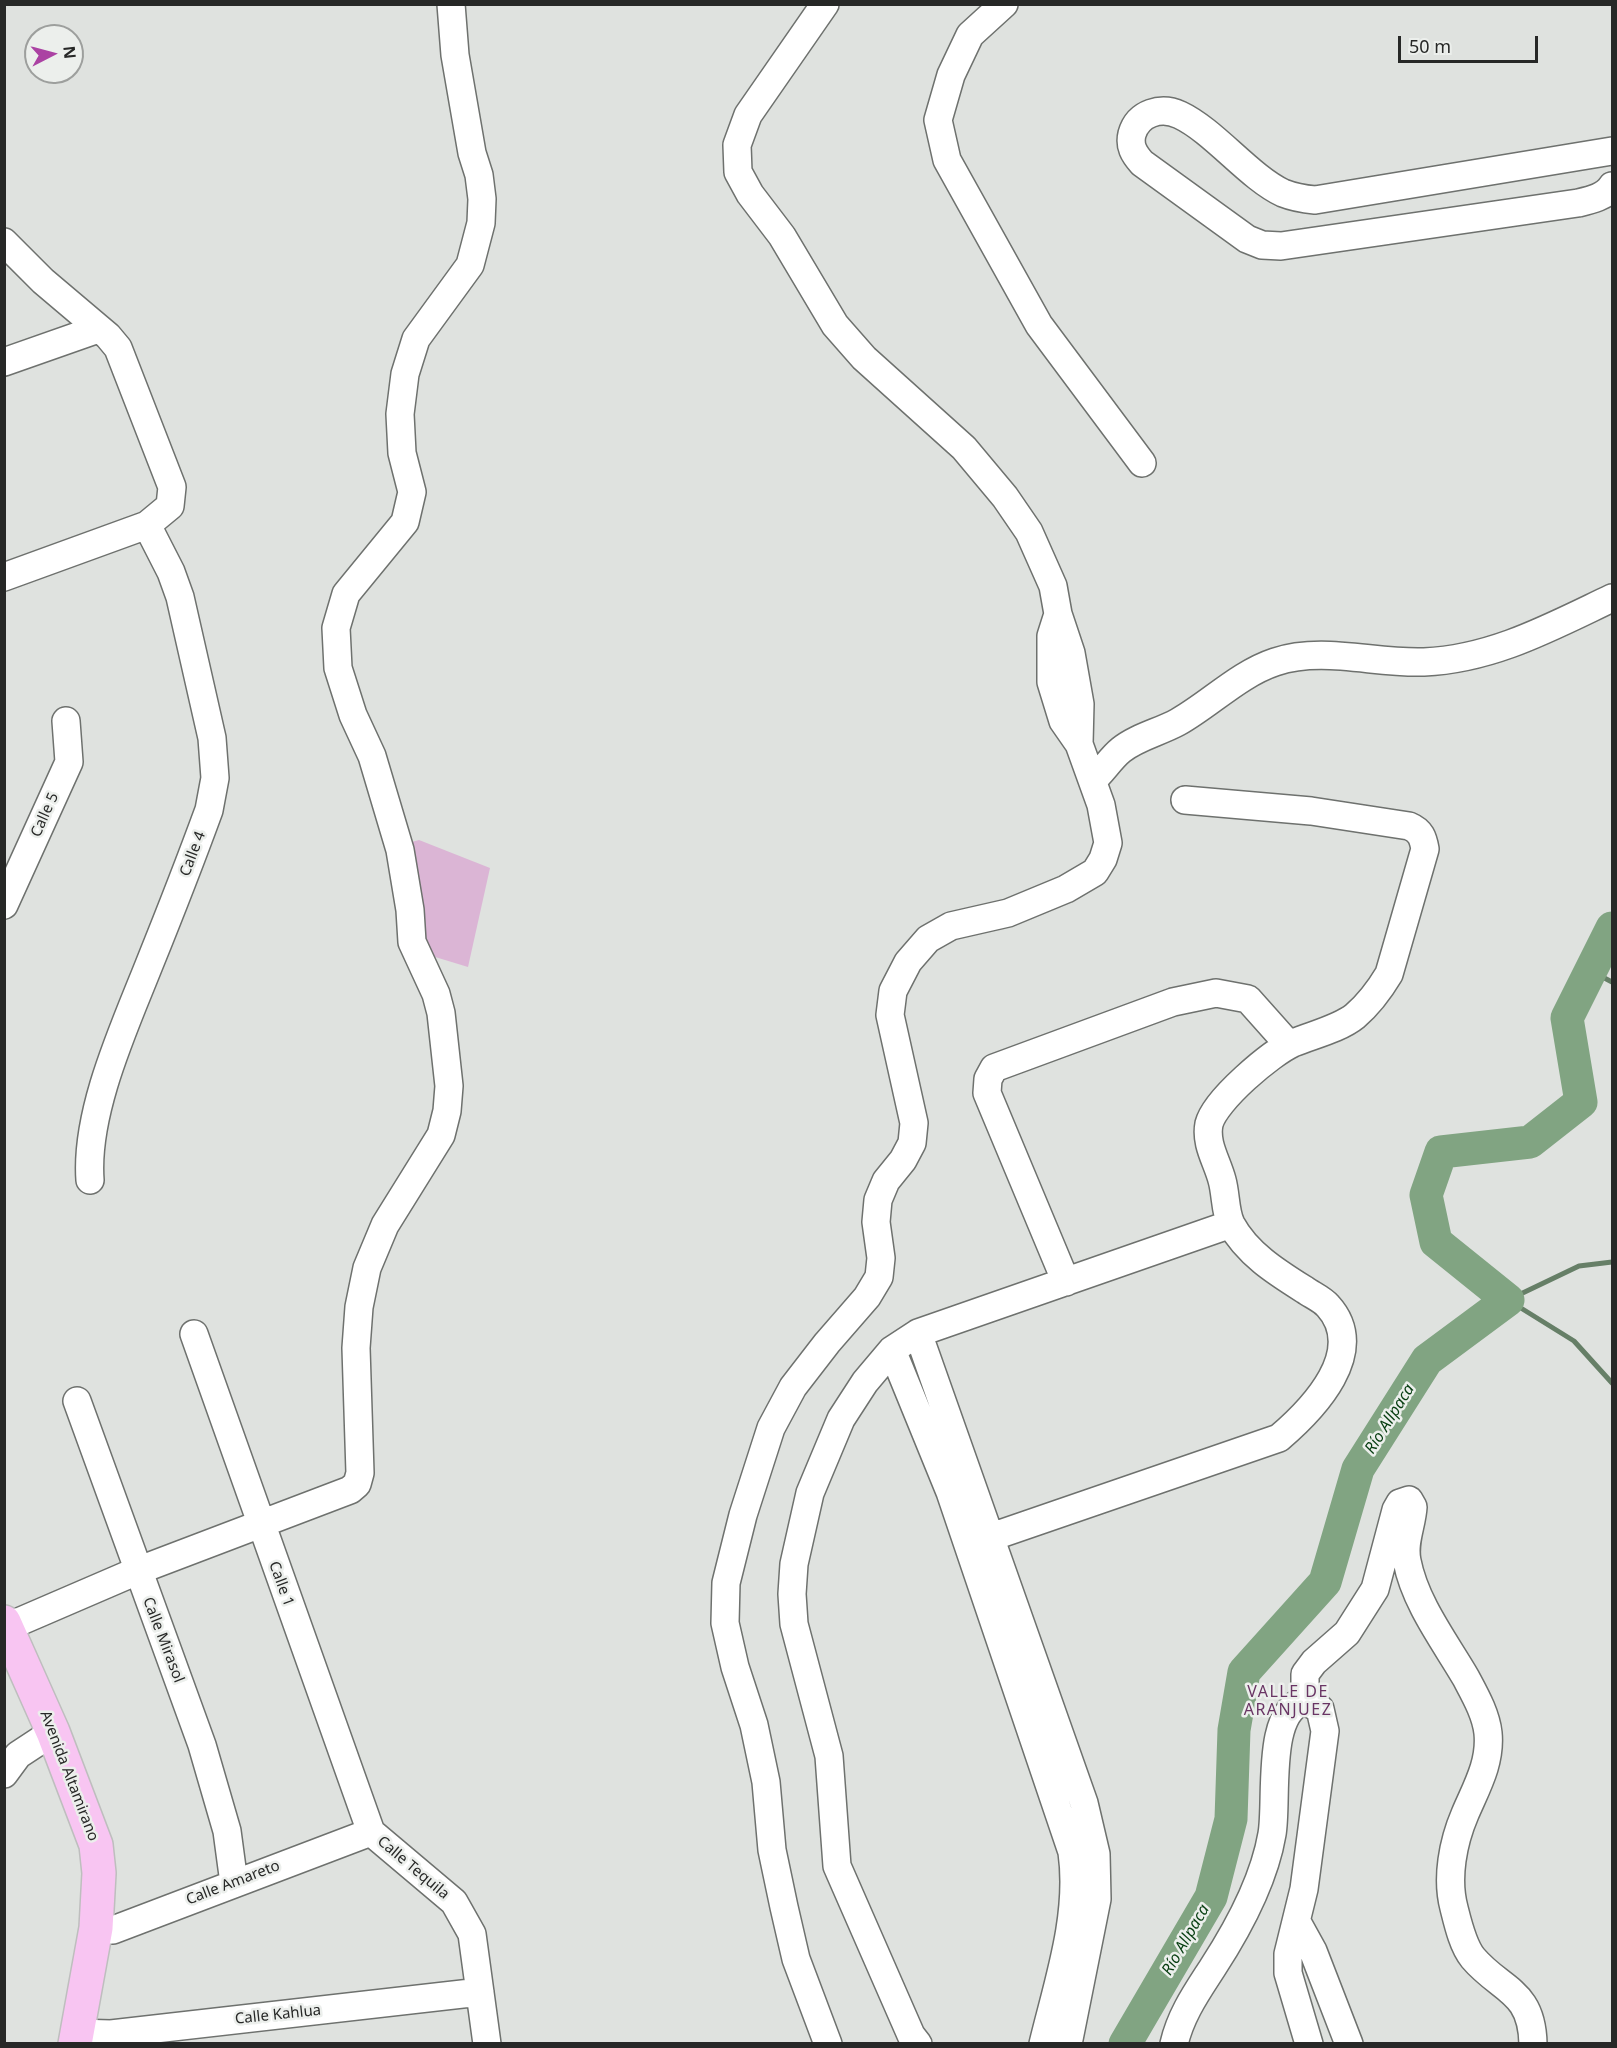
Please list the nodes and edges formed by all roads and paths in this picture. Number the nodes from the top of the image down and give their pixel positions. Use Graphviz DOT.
graph roads {
  1 [pos="451,4"];
  2 [pos="825,4"];
  3 [pos="1004,4"];
  4 [pos="1612,151"];
  5 [pos="1612,186"];
  6 [pos="4,242"];
  7 [pos="98,329"];
  8 [pos="4,362"];
  9 [pos="1142,463"];
  10 [pos="147,525"];
  11 [pos="4,577"];
  12 [pos="1612,598"];
  13 [pos="66,721"];
  14 [pos="1093,780"];
  15 [pos="1185,801"];
  16 [pos="11,880"];
  17 [pos="4,906"];
  18 [pos="1289,1045"];
  19 [pos="90,1180"];
  20 [pos="1231,1224"];
  21 [pos="1066,1282"];
  22 [pos="918,1333"];
  23 [pos="194,1334"];
  24 [pos="892,1350"];
  25 [pos="77,1401"];
  26 [pos="259,1523"];
  27 [pos="980,1542"];
  28 [pos="136,1571"];
  29 [pos="6,1625"];
  30 [pos="1305,1701"];
  31 [pos="53,1732"];
  32 [pos="4,1774"];
  33 [pos="370,1832"];
  34 [pos="234,1883"];
  35 [pos="1297,1922"];
  36 [pos="96,1928"];
  37 [pos="480,1992"];
  38 [pos="75,2038"];
  39 [pos="487,2043"];
  40 [pos="828,2043"];
  41 [pos="918,2043"];
  42 [pos="1043,2043"];
  43 [pos="1068,2043"];
  44 [pos="1174,2043"];
  45 [pos="1309,2043"];
  46 [pos="1349,2043"];
  47 [pos="1533,2043"];
  1 -- 26 [label="street"];
  2 -- 14 [label="street"];
  3 -- 9 [label="street"];
  4 -- 5 [label="street"];
  6 -- 7 [label="street"];
  7 -- 8 [label="street"];
  7 -- 10 [label="street"];
  10 -- 11 [label="street"];
  10 -- 19 [label="street, Calle 4"];
  12 -- 14 [label="street"];
  13 -- 16 [label="street, Calle 5"];
  14 -- 40 [label="street"];
  15 -- 18 [label="street"];
  16 -- 17 [label="street, Calle 5"];
  18 -- 20 [label="street"];
  18 -- 21 [label="street"];
  20 -- 21 [label="street"];
  20 -- 27 [label="street"];
  21 -- 22 [label="street"];
  22 -- 24 [label="street"];
  22 -- 27 [label="street"];
  23 -- 26 [label="street, Calle 1"];
  24 -- 27 [label="street"];
  24 -- 41 [label="street"];
  25 -- 28 [label="street, Calle Mirasol"];
  26 -- 28 [label="street"];
  26 -- 33 [label="street, Calle 1"];
  27 -- 42 [label="street"];
  27 -- 43 [label="street"];
  28 -- 29 [label="street"];
  28 -- 34 [label="street, Calle Mirasol"];
  29 -- 31 [label="main road, Avenida Altamirano"];
  30 -- 35 [label="street"];
  30 -- 44 [label="street"];
  30 -- 47 [label="street"];
  31 -- 32 [label="street"];
  31 -- 36 [label="main road, Avenida Altamirano"];
  33 -- 34 [label="street, Calle Amareto"];
  33 -- 37 [label="street, Calle Tequila"];
  34 -- 36 [label="street, Calle Amareto"];
  35 -- 45 [label="street"];
  35 -- 46 [label="street"];
  36 -- 38 [label="main road, Avenida Altamirano"];
  37 -- 38 [label="street, Calle Kahlua"];
  37 -- 39 [label="street, Calle Tequila"];
}
